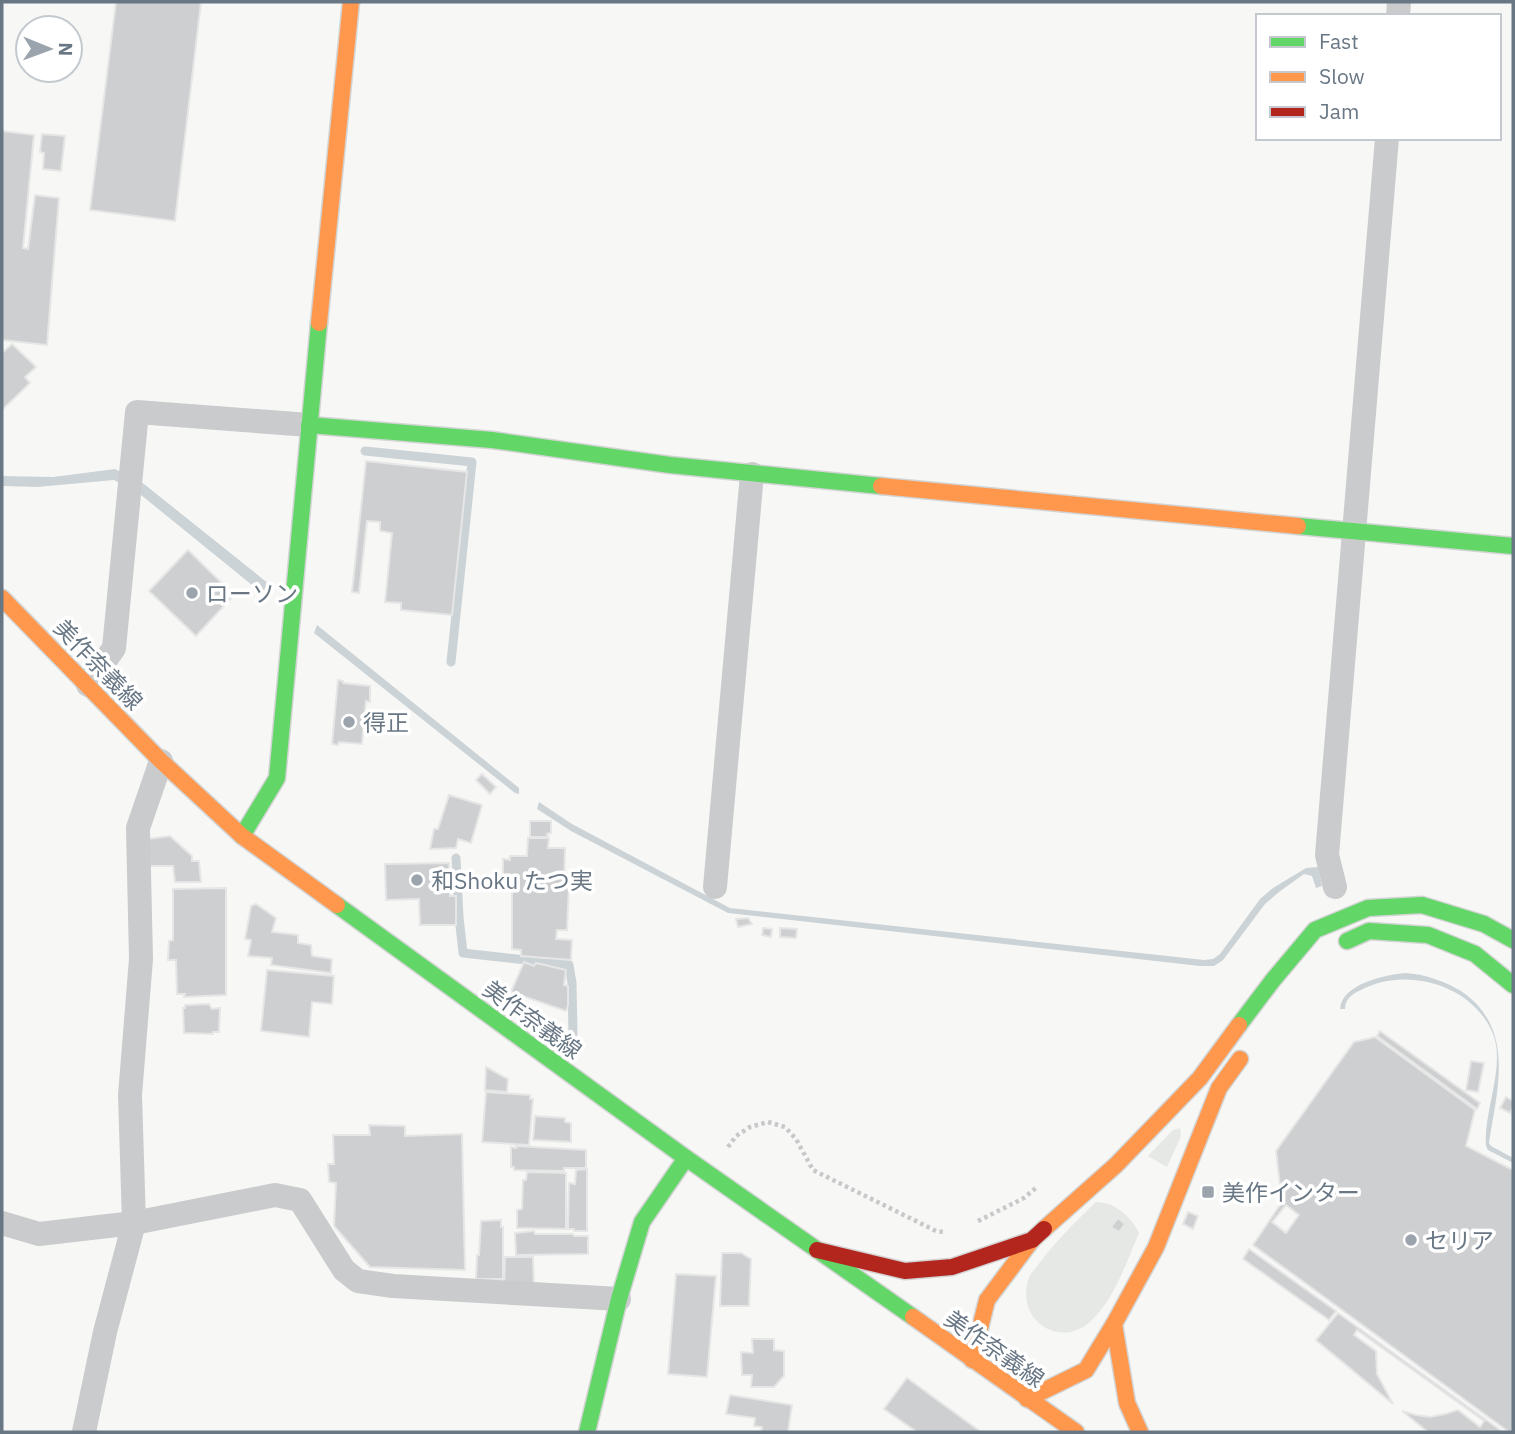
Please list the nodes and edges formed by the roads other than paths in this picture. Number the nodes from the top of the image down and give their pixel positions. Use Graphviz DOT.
graph roads {
  1 [pos="351,2"];
  2 [pos="1387,140"];
  3 [pos="309,425"];
  4 [pos="752,474"];
  5 [pos="1353,531"];
  6 [pos="1513,546"];
  7 [pos="2,598"];
  8 [pos="88,685"];
  9 [pos="161,761"];
  10 [pos="242,836"];
  11 [pos="715,887"];
  12 [pos="1335,887"];
  13 [pos="1513,940"];
  14 [pos="1335,946"];
  15 [pos="1513,985"];
  16 [pos="1248,1047"];
  17 [pos="686,1158"];
  18 [pos="2,1223"];
  19 [pos="134,1223"];
  20 [pos="1032,1240"];
  21 [pos="817,1250"];
  22 [pos="619,1299"];
  23 [pos="1114,1324"];
  24 [pos="972,1360"];
  25 [pos="1027,1399"];
  26 [pos="84,1432"];
  27 [pos="587,1432"];
  28 [pos="1076,1432"];
  29 [pos="1140,1432"];
  1 -- 3 [label="main road"];
  2 -- 5 [label="street"];
  3 -- 4 [label="main road"];
  3 -- 8 [label="street"];
  3 -- 10 [label="main road"];
  4 -- 5 [label="main road"];
  4 -- 11 [label="street"];
  5 -- 6 [label="main road"];
  5 -- 12 [label="street"];
  7 -- 8 [label="main road, 美作奈義線"];
  8 -- 9 [label="main road, 美作奈義線"];
  9 -- 10 [label="main road, 美作奈義線"];
  9 -- 19 [label="street"];
  10 -- 17 [label="main road, 美作奈義線"];
  13 -- 20 [label="main road"];
  14 -- 15 [label="main road"];
  16 -- 23 [label="main road"];
  17 -- 21 [label="main road, 美作奈義線"];
  17 -- 22 [label="main road"];
  18 -- 19 [label="street"];
  19 -- 22 [label="street"];
  19 -- 26 [label="street"];
  20 -- 21 [label="main road"];
  20 -- 24 [label="main road"];
  21 -- 24 [label="main road, 美作奈義線"];
  22 -- 27 [label="main road"];
  23 -- 25 [label="main road"];
  23 -- 29 [label="main road"];
  24 -- 25 [label="main road, 美作奈義線"];
  25 -- 28 [label="main road, 美作奈義線"];
}
